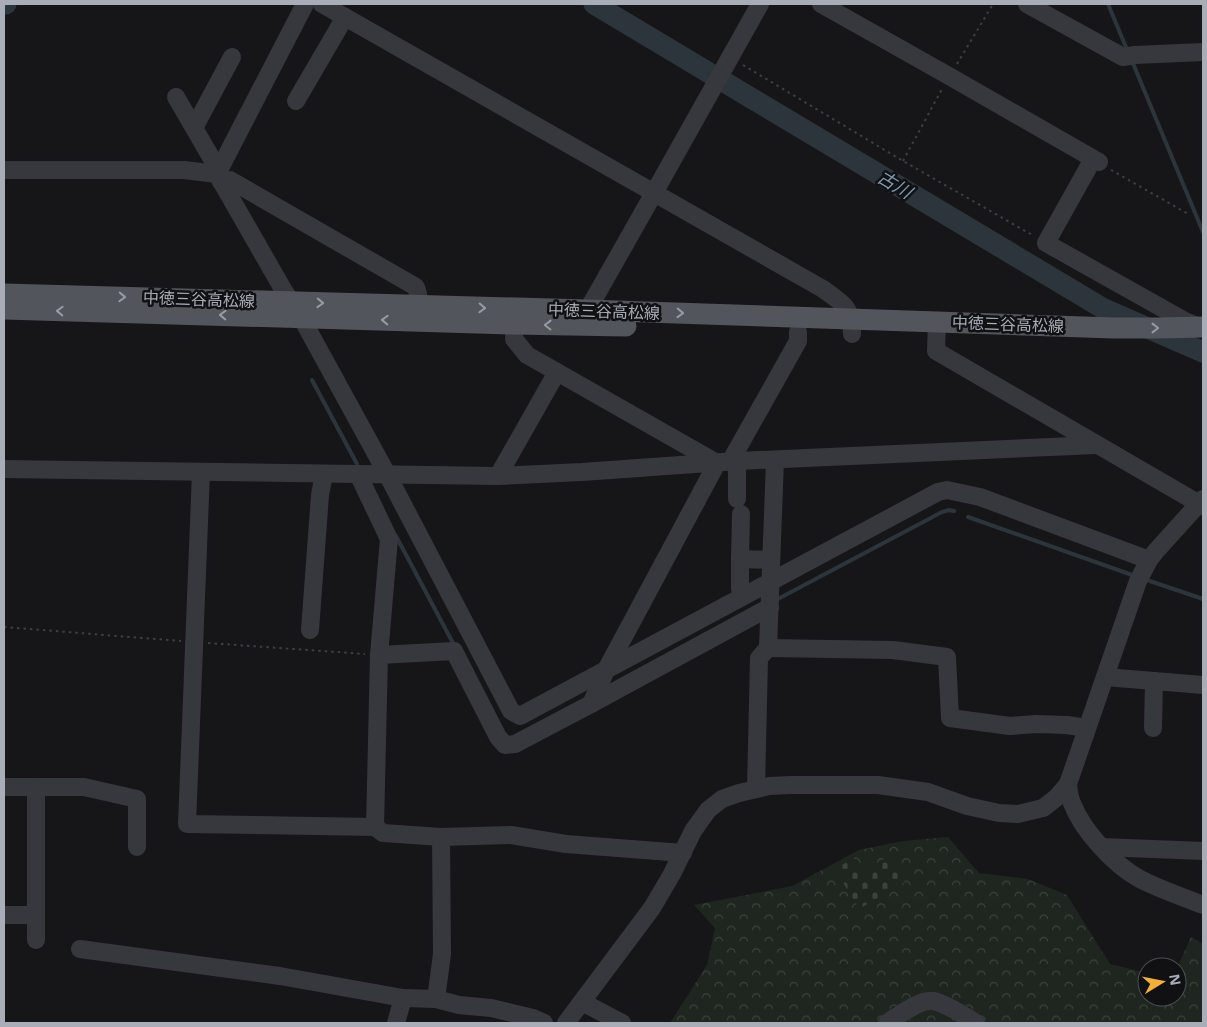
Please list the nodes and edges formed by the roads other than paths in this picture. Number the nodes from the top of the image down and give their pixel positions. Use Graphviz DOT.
graph roads {
  1 [pos="305,4"];
  2 [pos="322,4"];
  3 [pos="760,4"];
  4 [pos="821,4"];
  5 [pos="1027,4"];
  6 [pos="345,17"];
  7 [pos="1203,52"];
  8 [pos="232,57"];
  9 [pos="176,97"];
  10 [pos="296,101"];
  11 [pos="194,128"];
  12 [pos="4,170"];
  13 [pos="219,175"];
  14 [pos="654,193"];
  15 [pos="4,294"];
  16 [pos="4,309"];
  17 [pos="296,310"];
  18 [pos="419,313"];
  19 [pos="514,316"];
  20 [pos="583,318"];
  21 [pos="852,326"];
  22 [pos="937,329"];
  23 [pos="1201,331"];
  24 [pos="798,332"];
  25 [pos="557,372"];
  26 [pos="1096,445"];
  27 [pos="774,460"];
  28 [pos="728,462"];
  29 [pos="4,469"];
  30 [pos="201,472"];
  31 [pos="324,474"];
  32 [pos="358,474"];
  33 [pos="386,474"];
  34 [pos="498,476"];
  35 [pos="1202,503"];
  36 [pos="740,559"];
  37 [pos="771,560"];
  38 [pos="1149,560"];
  39 [pos="771,582"];
  40 [pos="740,589"];
  41 [pos="770,607"];
  42 [pos="310,630"];
  43 [pos="768,648"];
  44 [pos="379,655"];
  45 [pos="606,670"];
  46 [pos="1105,677"];
  47 [pos="1154,681"];
  48 [pos="1203,685"];
  49 [pos="591,704"];
  50 [pos="1087,728"];
  51 [pos="1153,728"];
  52 [pos="1068,784"];
  53 [pos="4,787"];
  54 [pos="36,787"];
  55 [pos="756,789"];
  56 [pos="375,827"];
  57 [pos="441,837"];
  58 [pos="137,846"];
  59 [pos="1102,847"];
  60 [pos="1203,851"];
  61 [pos="683,853"];
  62 [pos="1203,905"];
  63 [pos="4,915"];
  64 [pos="36,915"];
  65 [pos="36,940"];
  66 [pos="80,949"];
  67 [pos="403,998"];
  68 [pos="436,999"];
  69 [pos="582,1002"];
  70 [pos="396,1023"];
  71 [pos="544,1023"];
  72 [pos="566,1023"];
  73 [pos="622,1023"];
  74 [pos="887,1023"];
  75 [pos="976,1023"];
  1 -- 13 [label="street"];
  2 -- 6 [label="street"];
  3 -- 14 [label="street"];
  4 -- 23 [label="street"];
  5 -- 7 [label="street"];
  6 -- 10 [label="street"];
  6 -- 14 [label="street"];
  8 -- 11 [label="street"];
  9 -- 11 [label="street"];
  11 -- 13 [label="street"];
  12 -- 13 [label="street"];
  13 -- 17 [label="street"];
  13 -- 18 [label="street"];
  14 -- 20 [label="street"];
  14 -- 21 [label="street"];
  15 -- 17 [label="main road, 中徳三谷高松線, one-way"];
  17 -- 16 [label="main road, 中徳三谷高松線, one-way"];
  17 -- 18 [label="main road, 中徳三谷高松線"];
  17 -- 33 [label="street"];
  18 -- 19 [label="main road, 中徳三谷高松線"];
  19 -- 20 [label="main road, 中徳三谷高松線"];
  19 -- 25 [label="street"];
  20 -- 21 [label="main road, 中徳三谷高松線, one-way"];
  20 -- 24 [label="main road, 中徳三谷高松線"];
  21 -- 22 [label="main road, 中徳三谷高松線"];
  21 -- 24 [label="main road, 中徳三谷高松線"];
  22 -- 23 [label="main road, 中徳三谷高松線, one-way"];
  22 -- 23 [label="main road, 中徳三谷高松線"];
  22 -- 26 [label="street"];
  24 -- 28 [label="street"];
  25 -- 28 [label="street"];
  25 -- 34 [label="street"];
  26 -- 27 [label="street"];
  26 -- 35 [label="street"];
  27 -- 28 [label="street"];
  27 -- 37 [label="street"];
  28 -- 34 [label="street"];
  28 -- 36 [label="street"];
  28 -- 45 [label="street"];
  29 -- 30 [label="street"];
  30 -- 31 [label="street"];
  30 -- 56 [label="street"];
  31 -- 32 [label="street"];
  31 -- 42 [label="street"];
  32 -- 33 [label="street"];
  32 -- 44 [label="street"];
  33 -- 34 [label="street"];
  33 -- 45 [label="street"];
  35 -- 38 [label="street"];
  36 -- 37 [label="street"];
  36 -- 40 [label="street"];
  37 -- 39 [label="street"];
  38 -- 39 [label="street"];
  38 -- 46 [label="street"];
  39 -- 41 [label="street"];
  39 -- 45 [label="street"];
  41 -- 43 [label="street"];
  41 -- 49 [label="street"];
  43 -- 50 [label="street"];
  43 -- 55 [label="street"];
  44 -- 49 [label="street"];
  44 -- 56 [label="street"];
  45 -- 49 [label="street"];
  46 -- 47 [label="street"];
  46 -- 50 [label="street"];
  47 -- 48 [label="street"];
  47 -- 51 [label="street"];
  50 -- 52 [label="street"];
  52 -- 55 [label="street"];
  52 -- 59 [label="street"];
  53 -- 54 [label="street"];
  54 -- 58 [label="street"];
  54 -- 64 [label="street"];
  55 -- 61 [label="street"];
  56 -- 57 [label="street"];
  57 -- 61 [label="street"];
  57 -- 68 [label="street"];
  59 -- 60 [label="street"];
  59 -- 62 [label="street"];
  61 -- 69 [label="street"];
  63 -- 64 [label="street"];
  64 -- 65 [label="street"];
  66 -- 67 [label="street"];
  67 -- 68 [label="street"];
  67 -- 70 [label="street"];
  68 -- 71 [label="street"];
  69 -- 72 [label="street"];
  69 -- 73 [label="street"];
  74 -- 75 [label="street"];
}
